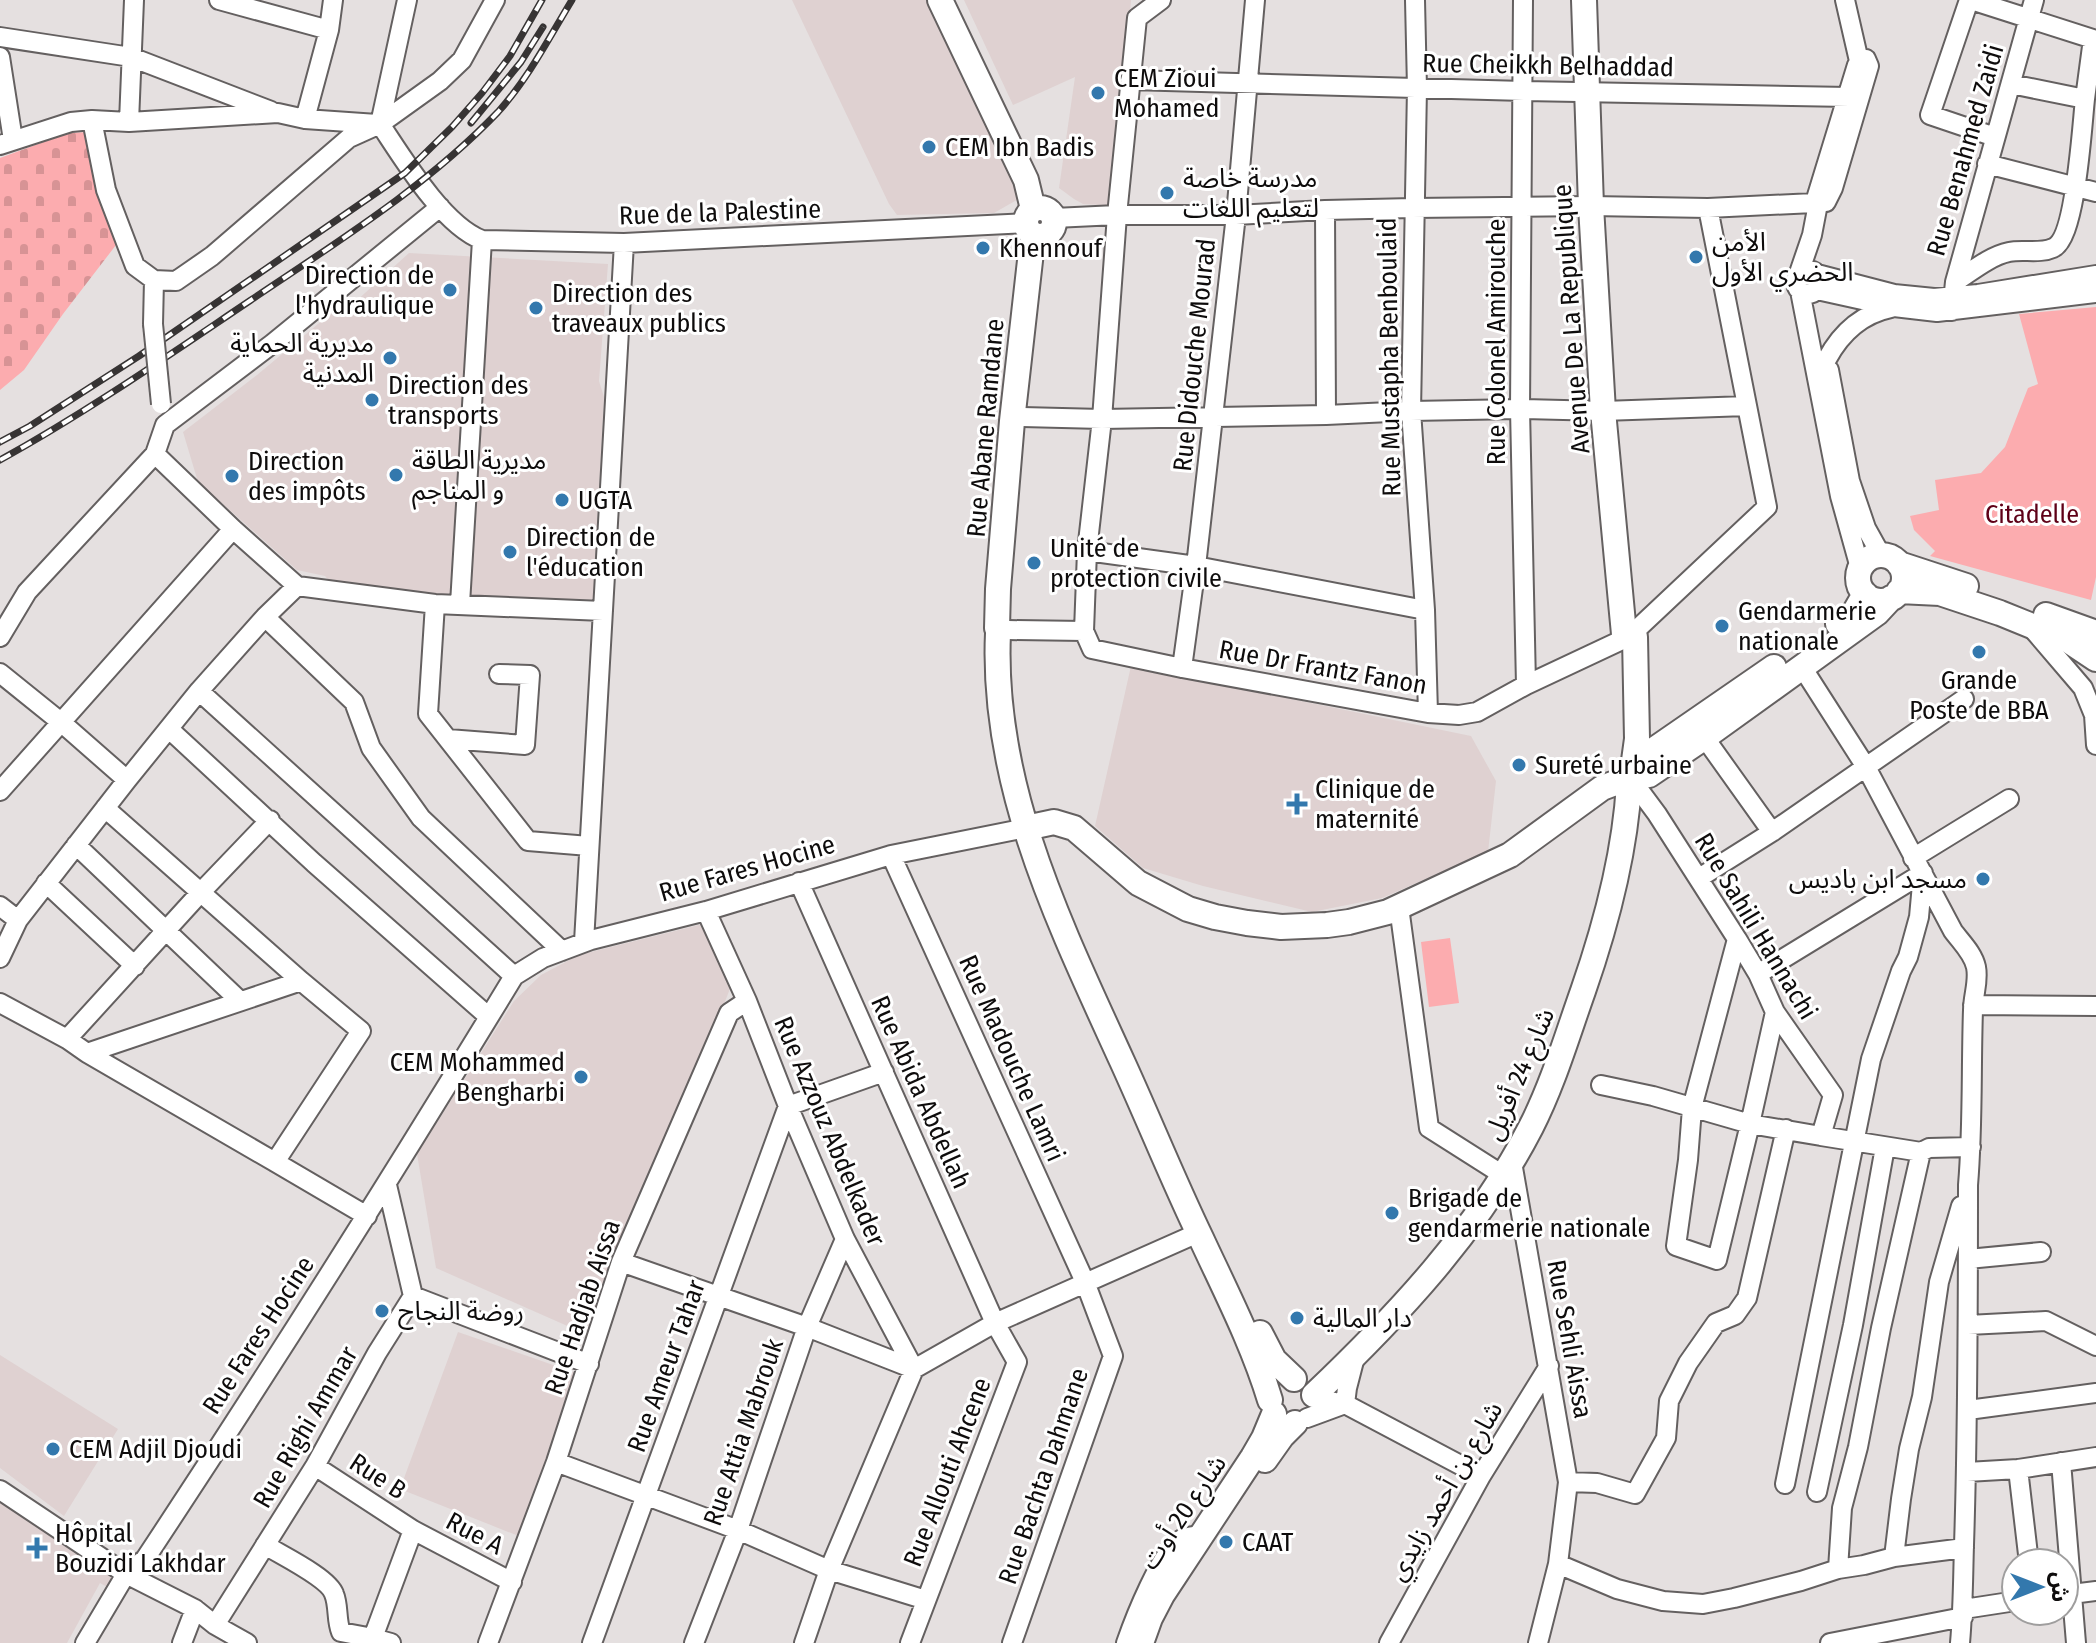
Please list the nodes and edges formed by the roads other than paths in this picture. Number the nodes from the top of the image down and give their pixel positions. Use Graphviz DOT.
graph roads {
  1 [pos="134,0"];
  2 [pos="219,0"];
  3 [pos="333,0"];
  4 [pos="407,0"];
  5 [pos="495,0"];
  6 [pos="940,0"];
  7 [pos="955,0"];
  8 [pos="1161,0"];
  9 [pos="1255,0"];
  10 [pos="1415,0"];
  11 [pos="1523,0"];
  12 [pos="1584,0"];
  13 [pos="1845,0"];
  14 [pos="1970,0"];
  15 [pos="2032,9"];
  16 [pos="329,30"];
  17 [pos="0,37"];
  18 [pos="0,57"];
  19 [pos="131,57"];
  20 [pos="1130,80"];
  21 [pos="1246,83"];
  22 [pos="2011,84"];
  23 [pos="1417,88"];
  24 [pos="1524,91"];
  25 [pos="1586,91"];
  26 [pos="2085,99"];
  27 [pos="1854,100"];
  28 [pos="278,113"];
  29 [pos="305,119"];
  30 [pos="92,120"];
  31 [pos="129,122"];
  32 [pos="380,124"];
  33 [pos="1995,137"];
  34 [pos="6,142"];
  35 [pos="1987,164"];
  36 [pos="2076,187"];
  37 [pos="2096,192"];
  38 [pos="437,203"];
  39 [pos="1820,204"];
  40 [pos="1591,206"];
  41 [pos="1413,208"];
  42 [pos="1522,208"];
  43 [pos="1708,208"];
  44 [pos="1325,210"];
  45 [pos="1117,215"];
  46 [pos="1236,215"];
  47 [pos="1040,221"];
  48 [pos="482,240"];
  49 [pos="624,243"];
  50 [pos="2096,275"];
  51 [pos="154,280"];
  52 [pos="1810,282"];
  53 [pos="2096,293"];
  54 [pos="1953,297"];
  55 [pos="1894,307"];
  56 [pos="1827,359"];
  57 [pos="1747,406"];
  58 [pos="1520,409"];
  59 [pos="1411,411"];
  60 [pos="1603,411"];
  61 [pos="1326,415"];
  62 [pos="1022,417"];
  63 [pos="1213,417"];
  64 [pos="1102,419"];
  65 [pos="165,425"];
  66 [pos="155,454"];
  67 [pos="233,529"];
  68 [pos="1087,551"];
  69 [pos="1890,559"];
  70 [pos="1196,566"];
  71 [pos="1860,568"];
  72 [pos="297,586"];
  73 [pos="1865,594"];
  74 [pos="1895,595"];
  75 [pos="435,604"];
  76 [pos="460,604"];
  77 [pos="1425,610"];
  78 [pos="603,611"];
  79 [pos="265,617"];
  80 [pos="2028,624"];
  81 [pos="1003,631"];
  82 [pos="1084,631"];
  83 [pos="2096,633"];
  84 [pos="1629,636"];
  85 [pos="0,637"];
  86 [pos="2096,659"];
  87 [pos="1802,667"];
  88 [pos="1182,668"];
  89 [pos="0,673"];
  90 [pos="499,674"];
  91 [pos="1526,685"];
  92 [pos="199,691"];
  93 [pos="1964,699"];
  94 [pos="1428,713"];
  95 [pos="62,723"];
  96 [pos="169,729"];
  97 [pos="1700,730"];
  98 [pos="448,739"];
  99 [pos="2096,745"];
  100 [pos="1866,767"];
  101 [pos="1632,776"];
  102 [pos="127,780"];
  103 [pos="0,791"];
  104 [pos="2009,799"];
  105 [pos="105,808"];
  106 [pos="270,820"];
  107 [pos="1032,827"];
  108 [pos="1772,832"];
  109 [pos="76,845"];
  110 [pos="589,846"];
  111 [pos="891,855"];
  112 [pos="1918,865"];
  113 [pos="1699,878"];
  114 [pos="799,882"];
  115 [pos="46,883"];
  116 [pos="201,892"];
  117 [pos="0,906"];
  118 [pos="1399,907"];
  119 [pos="706,911"];
  120 [pos="18,920"];
  121 [pos="167,932"];
  122 [pos="1737,939"];
  123 [pos="584,942"];
  124 [pos="562,951"];
  125 [pos="0,958"];
  126 [pos="135,966"];
  127 [pos="1758,974"];
  128 [pos="514,976"];
  129 [pos="301,981"];
  130 [pos="240,1001"];
  131 [pos="747,1001"];
  132 [pos="0,1003"];
  133 [pos="1973,1005"];
  134 [pos="2096,1006"];
  135 [pos="1775,1012"];
  136 [pos="489,1017"];
  137 [pos="67,1039"];
  138 [pos="87,1053"];
  139 [pos="884,1072"];
  140 [pos="1601,1085"];
  141 [pos="788,1106"];
  142 [pos="1692,1108"];
  143 [pos="1750,1124"];
  144 [pos="1786,1129"];
  145 [pos="1821,1136"];
  146 [pos="1854,1142"];
  147 [pos="1885,1147"];
  148 [pos="1971,1147"];
  149 [pos="1921,1152"];
  150 [pos="275,1162"];
  151 [pos="1507,1168"];
  152 [pos="387,1185"];
  153 [pos="1968,1185"];
  154 [pos="367,1216"];
  155 [pos="1198,1233"];
  156 [pos="845,1239"];
  157 [pos="2041,1252"];
  158 [pos="1968,1259"];
  159 [pos="621,1262"];
  160 [pos="1085,1282"];
  161 [pos="413,1296"];
  162 [pos="719,1298"];
  163 [pos="995,1323"];
  164 [pos="1968,1325"];
  165 [pos="807,1327"];
  166 [pos="2096,1346"];
  167 [pos="1355,1357"];
  168 [pos="589,1364"];
  169 [pos="1549,1366"];
  170 [pos="914,1369"];
  171 [pos="2096,1393"];
  172 [pos="1296,1401"];
  173 [pos="1345,1404"];
  174 [pos="1968,1410"];
  175 [pos="2096,1457"];
  176 [pos="556,1462"];
  177 [pos="2061,1462"];
  178 [pos="315,1466"];
  179 [pos="2018,1469"];
  180 [pos="1967,1472"];
  181 [pos="1481,1476"];
  182 [pos="1568,1482"];
  183 [pos="1785,1484"];
  184 [pos="0,1490"];
  185 [pos="1817,1492"];
  186 [pos="646,1497"];
  187 [pos="413,1530"];
  188 [pos="738,1530"];
  189 [pos="1201,1535"];
  190 [pos="265,1545"];
  191 [pos="2027,1547"];
  192 [pos="2065,1547"];
  193 [pos="1964,1548"];
  194 [pos="1894,1557"];
  195 [pos="1558,1564"];
  196 [pos="1838,1569"];
  197 [pos="829,1570"];
  198 [pos="126,1574"];
  199 [pos="512,1582"];
  200 [pos="926,1600"];
  201 [pos="2000,1605"];
  202 [pos="195,1609"];
  203 [pos="1963,1613"];
  204 [pos="215,1625"];
  205 [pos="378,1641"];
  206 [pos="85,1643"];
  207 [pos="182,1643"];
  208 [pos="247,1643"];
  209 [pos="488,1643"];
  210 [pos="592,1643"];
  211 [pos="694,1643"];
  212 [pos="804,1643"];
  213 [pos="910,1643"];
  214 [pos="1012,1643"];
  215 [pos="1126,1643"];
  216 [pos="1141,1643"];
  217 [pos="1154,1643"];
  218 [pos="1389,1643"];
  219 [pos="1538,1643"];
  220 [pos="1830,1643"];
  221 [pos="1960,1643"];
  1 -- 19 [label="street"];
  2 -- 16 [label="street"];
  3 -- 16 [label="street"];
  4 -- 32 [label="street"];
  5 -- 32 [label="street"];
  6 -- 47 [label="main road"];
  7 -- 47 [label="main road"];
  8 -- 20 [label="street"];
  9 -- 21 [label="street, Rue Didouche Mourad"];
  10 -- 23 [label="street, Rue Mustapha Benboulaid"];
  11 -- 24 [label="street, Rue Colonel Amirouche"];
  12 -- 25 [label="main road, Avenue De La Republique"];
  13 -- 27 [label="street"];
  14 -- 15 [label="street"];
  14 -- 33 [label="street"];
  15 -- 22 [label="street, Rue Benahmed Zaidi"];
  15 -- 26 [label="street"];
  16 -- 29 [label="street"];
  17 -- 19 [label="street"];
  18 -- 34 [label="street"];
  19 -- 28 [label="street"];
  19 -- 31 [label="street"];
  20 -- 21 [label="street, Rue Cheikkh Belhaddad"];
  20 -- 45 [label="street"];
  21 -- 23 [label="street, Rue Cheikkh Belhaddad"];
  21 -- 46 [label="street, Rue Didouche Mourad"];
  22 -- 26 [label="street"];
  22 -- 33 [label="street, Rue Benahmed Zaidi"];
  23 -- 24 [label="street, Rue Cheikkh Belhaddad"];
  23 -- 41 [label="street, Rue Mustapha Benboulaid"];
  24 -- 25 [label="street, Rue Cheikkh Belhaddad"];
  24 -- 42 [label="street, Rue Colonel Amirouche"];
  25 -- 27 [label="street, Rue Cheikkh Belhaddad"];
  25 -- 40 [label="main road, Avenue De La Republique"];
  26 -- 36 [label="street"];
  27 -- 39 [label="street"];
  28 -- 29 [label="street"];
  28 -- 31 [label="street"];
  29 -- 32 [label="street"];
  30 -- 31 [label="street"];
  30 -- 34 [label="street"];
  30 -- 51 [label="street"];
  32 -- 38 [label="street"];
  32 -- 51 [label="street"];
  33 -- 35 [label="street, Rue Benahmed Zaidi"];
  35 -- 36 [label="street"];
  35 -- 54 [label="street, Rue Benahmed Zaidi"];
  36 -- 37 [label="street"];
  36 -- 54 [label="street"];
  38 -- 48 [label="street"];
  38 -- 65 [label="street"];
  39 -- 43 [label="street, Rue de la Palestine"];
  39 -- 52 [label="street"];
  40 -- 42 [label="street, Rue de la Palestine"];
  40 -- 43 [label="street, Rue de la Palestine"];
  40 -- 60 [label="main road, Avenue De La Republique"];
  41 -- 42 [label="street, Rue de la Palestine"];
  41 -- 44 [label="street, Rue de la Palestine"];
  41 -- 59 [label="street, Rue Mustapha Benboulaid"];
  42 -- 58 [label="street, Rue Colonel Amirouche"];
  43 -- 57 [label="street"];
  44 -- 46 [label="street, Rue de la Palestine"];
  44 -- 61 [label="street"];
  45 -- 46 [label="street, Rue de la Palestine"];
  45 -- 47 [label="street, Rue de la Palestine"];
  45 -- 64 [label="street"];
  46 -- 63 [label="street, Rue Didouche Mourad"];
  47 -- 49 [label="street, Rue de la Palestine"];
  47 -- 62 [label="main road, Rue Abane Ramdane"];
  47 -- 81 [label="main road, Rue Abane Ramdane"];
  48 -- 49 [label="street, Rue de la Palestine"];
  48 -- 76 [label="street"];
  49 -- 78 [label="street"];
  50 -- 54 [label="street"];
  51 -- 65 [label="street, bridge"];
  52 -- 54 [label="street"];
  52 -- 55 [label="street"];
  52 -- 56 [label="street"];
  52 -- 71 [label="street"];
  53 -- 54 [label="street"];
  54 -- 55 [label="street"];
  55 -- 56 [label="street"];
  56 -- 69 [label="street"];
  57 -- 60 [label="street"];
  57 -- 84 [label="street, Rue Dr Frantz Fanon"];
  58 -- 59 [label="street"];
  58 -- 60 [label="street"];
  58 -- 91 [label="street, Rue Colonel Amirouche"];
  59 -- 61 [label="street"];
  59 -- 77 [label="street, Rue Mustapha Benboulaid"];
  60 -- 84 [label="main road, Avenue De La Republique"];
  61 -- 63 [label="street"];
  62 -- 64 [label="street"];
  62 -- 81 [label="main road, Rue Abane Ramdane"];
  63 -- 64 [label="street"];
  63 -- 70 [label="street, Rue Didouche Mourad"];
  64 -- 68 [label="street"];
  65 -- 66 [label="street"];
  66 -- 67 [label="street"];
  66 -- 85 [label="street"];
  67 -- 72 [label="street"];
  67 -- 95 [label="street"];
  68 -- 70 [label="street"];
  68 -- 82 [label="street"];
  69 -- 71 [label="main road"];
  69 -- 74 [label="main road"];
  69 -- 83 [label="main road"];
  70 -- 77 [label="street"];
  70 -- 88 [label="street, Rue Didouche Mourad"];
  71 -- 73 [label="main road"];
  72 -- 75 [label="street"];
  72 -- 79 [label="street"];
  73 -- 74 [label="main road"];
  73 -- 97 [label="main road"];
  74 -- 80 [label="main road"];
  74 -- 87 [label="main road"];
  75 -- 76 [label="street"];
  75 -- 98 [label="street"];
  76 -- 78 [label="street"];
  77 -- 94 [label="street, Rue Mustapha Benboulaid"];
  78 -- 110 [label="street"];
  79 -- 92 [label="street"];
  79 -- 124 [label="street"];
  80 -- 86 [label="main road"];
  80 -- 99 [label="street"];
  81 -- 82 [label="street"];
  81 -- 107 [label="main road, Rue Abane Ramdane"];
  82 -- 88 [label="street, Rue Dr Frantz Fanon"];
  84 -- 91 [label="street, Rue Dr Frantz Fanon"];
  84 -- 101 [label="main road, Avenue De La Republique"];
  87 -- 97 [label="main road"];
  87 -- 100 [label="street"];
  88 -- 94 [label="street, Rue Dr Frantz Fanon"];
  89 -- 95 [label="street"];
  90 -- 98 [label="street"];
  91 -- 94 [label="street, Rue Dr Frantz Fanon"];
  92 -- 96 [label="street"];
  92 -- 128 [label="street"];
  93 -- 100 [label="street"];
  95 -- 102 [label="street"];
  95 -- 103 [label="street"];
  96 -- 102 [label="street"];
  96 -- 106 [label="street"];
  97 -- 101 [label="main road, Rue Fares Hocine"];
  97 -- 108 [label="street"];
  98 -- 110 [label="street"];
  100 -- 108 [label="street"];
  100 -- 112 [label="street"];
  101 -- 113 [label="street, Rue Sahili Hannachi"];
  101 -- 118 [label="main road, Rue Fares Hocine"];
  101 -- 151 [label="main road, شارع 24 أفريل"];
  102 -- 105 [label="street"];
  104 -- 112 [label="street"];
  105 -- 109 [label="street"];
  105 -- 116 [label="street"];
  106 -- 116 [label="street"];
  106 -- 136 [label="street"];
  107 -- 111 [label="street, Rue Fares Hocine"];
  107 -- 118 [label="main road, Rue Fares Hocine"];
  107 -- 155 [label="main road"];
  107 -- 172 [label="main road"];
  108 -- 113 [label="street"];
  109 -- 115 [label="street"];
  109 -- 121 [label="street"];
  110 -- 123 [label="street"];
  111 -- 114 [label="street, Rue Fares Hocine"];
  111 -- 160 [label="street, Rue Madouche Lamri"];
  112 -- 127 [label="street"];
  112 -- 133 [label="street"];
  112 -- 146 [label="street"];
  113 -- 122 [label="street, Rue Sahili Hannachi"];
  114 -- 119 [label="street, Rue Fares Hocine"];
  114 -- 139 [label="street, Rue Abida Abdellah"];
  115 -- 120 [label="street"];
  115 -- 126 [label="street"];
  116 -- 121 [label="street"];
  116 -- 129 [label="street"];
  117 -- 120 [label="street"];
  118 -- 151 [label="street"];
  119 -- 123 [label="street, Rue Fares Hocine"];
  119 -- 131 [label="street, Rue Azzouz Abdelkader"];
  120 -- 125 [label="street"];
  121 -- 126 [label="street"];
  121 -- 130 [label="street"];
  122 -- 127 [label="street, Rue Sahili Hannachi"];
  122 -- 142 [label="street"];
  123 -- 124 [label="street, Rue Fares Hocine"];
  124 -- 128 [label="street, Rue Fares Hocine"];
  126 -- 137 [label="street"];
  127 -- 135 [label="street, Rue Sahili Hannachi"];
  128 -- 136 [label="street, Rue Fares Hocine"];
  129 -- 130 [label="street"];
  129 -- 150 [label="street"];
  130 -- 138 [label="street"];
  131 -- 141 [label="street, Rue Azzouz Abdelkader"];
  131 -- 159 [label="street, Rue Hadjab Aissa"];
  132 -- 137 [label="street"];
  133 -- 134 [label="street"];
  133 -- 148 [label="street"];
  135 -- 143 [label="street"];
  135 -- 145 [label="street, Rue Sahili Hannachi"];
  136 -- 152 [label="street, Rue Fares Hocine"];
  137 -- 138 [label="street"];
  138 -- 150 [label="street"];
  139 -- 141 [label="street"];
  139 -- 163 [label="street, Rue Abida Abdellah"];
  140 -- 142 [label="street"];
  141 -- 156 [label="street, Rue Azzouz Abdelkader"];
  141 -- 162 [label="street, Rue Ameur Tahar"];
  142 -- 143 [label="street"];
  142 -- 143 [label="street"];
  143 -- 144 [label="street"];
  144 -- 145 [label="street"];
  144 -- 182 [label="street"];
  145 -- 146 [label="street"];
  146 -- 147 [label="street"];
  146 -- 183 [label="street"];
  147 -- 149 [label="street"];
  147 -- 185 [label="street"];
  148 -- 149 [label="street"];
  148 -- 153 [label="street"];
  149 -- 196 [label="street"];
  150 -- 154 [label="street"];
  151 -- 167 [label="main road, شارع 24 أفريل"];
  151 -- 169 [label="street, Rue Sehli Aissa"];
  152 -- 154 [label="street, Rue Fares Hocine"];
  152 -- 161 [label="street"];
  153 -- 158 [label="street"];
  153 -- 194 [label="street"];
  154 -- 198 [label="street, Rue Fares Hocine"];
  155 -- 160 [label="street"];
  155 -- 172 [label="main road"];
  156 -- 165 [label="street, Rue Attia Mabrouk"];
  156 -- 170 [label="street, Rue Azzouz Abdelkader"];
  157 -- 158 [label="street"];
  158 -- 164 [label="street"];
  159 -- 162 [label="street"];
  159 -- 168 [label="street, Rue Hadjab Aissa"];
  160 -- 163 [label="street"];
  160 -- 214 [label="street, Rue Bachta Dahmane"];
  161 -- 168 [label="street"];
  161 -- 178 [label="street, Rue Righi Ammar"];
  162 -- 165 [label="street"];
  162 -- 186 [label="street, Rue Ameur Tahar"];
  163 -- 170 [label="street"];
  163 -- 200 [label="street, Rue Allouti Ahcene"];
  164 -- 166 [label="street"];
  164 -- 174 [label="street"];
  165 -- 170 [label="street"];
  165 -- 188 [label="street, Rue Attia Mabrouk"];
  167 -- 172 [label="main road, شارع 24 أفريل"];
  167 -- 173 [label="street"];
  168 -- 176 [label="street, Rue Hadjab Aissa"];
  169 -- 181 [label="street, شارع بن أحمد زايدي"];
  169 -- 182 [label="street, Rue Sehli Aissa"];
  170 -- 197 [label="street"];
  171 -- 174 [label="street"];
  172 -- 173 [label="street"];
  172 -- 189 [label="main road, شارع 20 أوت"];
  172 -- 217 [label="main road, شارع 20 أوت"];
  173 -- 181 [label="street"];
  174 -- 180 [label="street"];
  175 -- 177 [label="street"];
  176 -- 186 [label="street"];
  176 -- 199 [label="street, Rue Hadjab Aissa"];
  177 -- 179 [label="street"];
  177 -- 192 [label="street"];
  178 -- 187 [label="street, Rue B"];
  178 -- 190 [label="street, Rue Righi Ammar"];
  179 -- 180 [label="street"];
  179 -- 191 [label="street"];
  180 -- 193 [label="street"];
  181 -- 218 [label="street, شارع بن أحمد زايدي"];
  182 -- 195 [label="street, Rue Sehli Aissa"];
  184 -- 198 [label="street"];
  186 -- 188 [label="street"];
  186 -- 210 [label="street, Rue Ameur Tahar"];
  187 -- 199 [label="street, Rue A"];
  187 -- 205 [label="street"];
  188 -- 197 [label="street"];
  188 -- 211 [label="street, Rue Attia Mabrouk"];
  189 -- 215 [label="street"];
  189 -- 216 [label="main road, شارع 20 أوت"];
  190 -- 204 [label="street, Rue Righi Ammar"];
  190 -- 205 [label="street"];
  193 -- 194 [label="street"];
  193 -- 203 [label="street"];
  194 -- 196 [label="street"];
  195 -- 196 [label="street"];
  195 -- 219 [label="street, Rue Sehli Aissa"];
  197 -- 200 [label="street"];
  197 -- 212 [label="street"];
  198 -- 202 [label="street"];
  198 -- 206 [label="street"];
  199 -- 209 [label="street, Rue Hadjab Aissa"];
  200 -- 213 [label="street, Rue Allouti Ahcene"];
  201 -- 203 [label="street"];
  202 -- 204 [label="street"];
  202 -- 207 [label="street"];
  203 -- 220 [label="street"];
  203 -- 221 [label="street"];
  204 -- 208 [label="street"];
}
